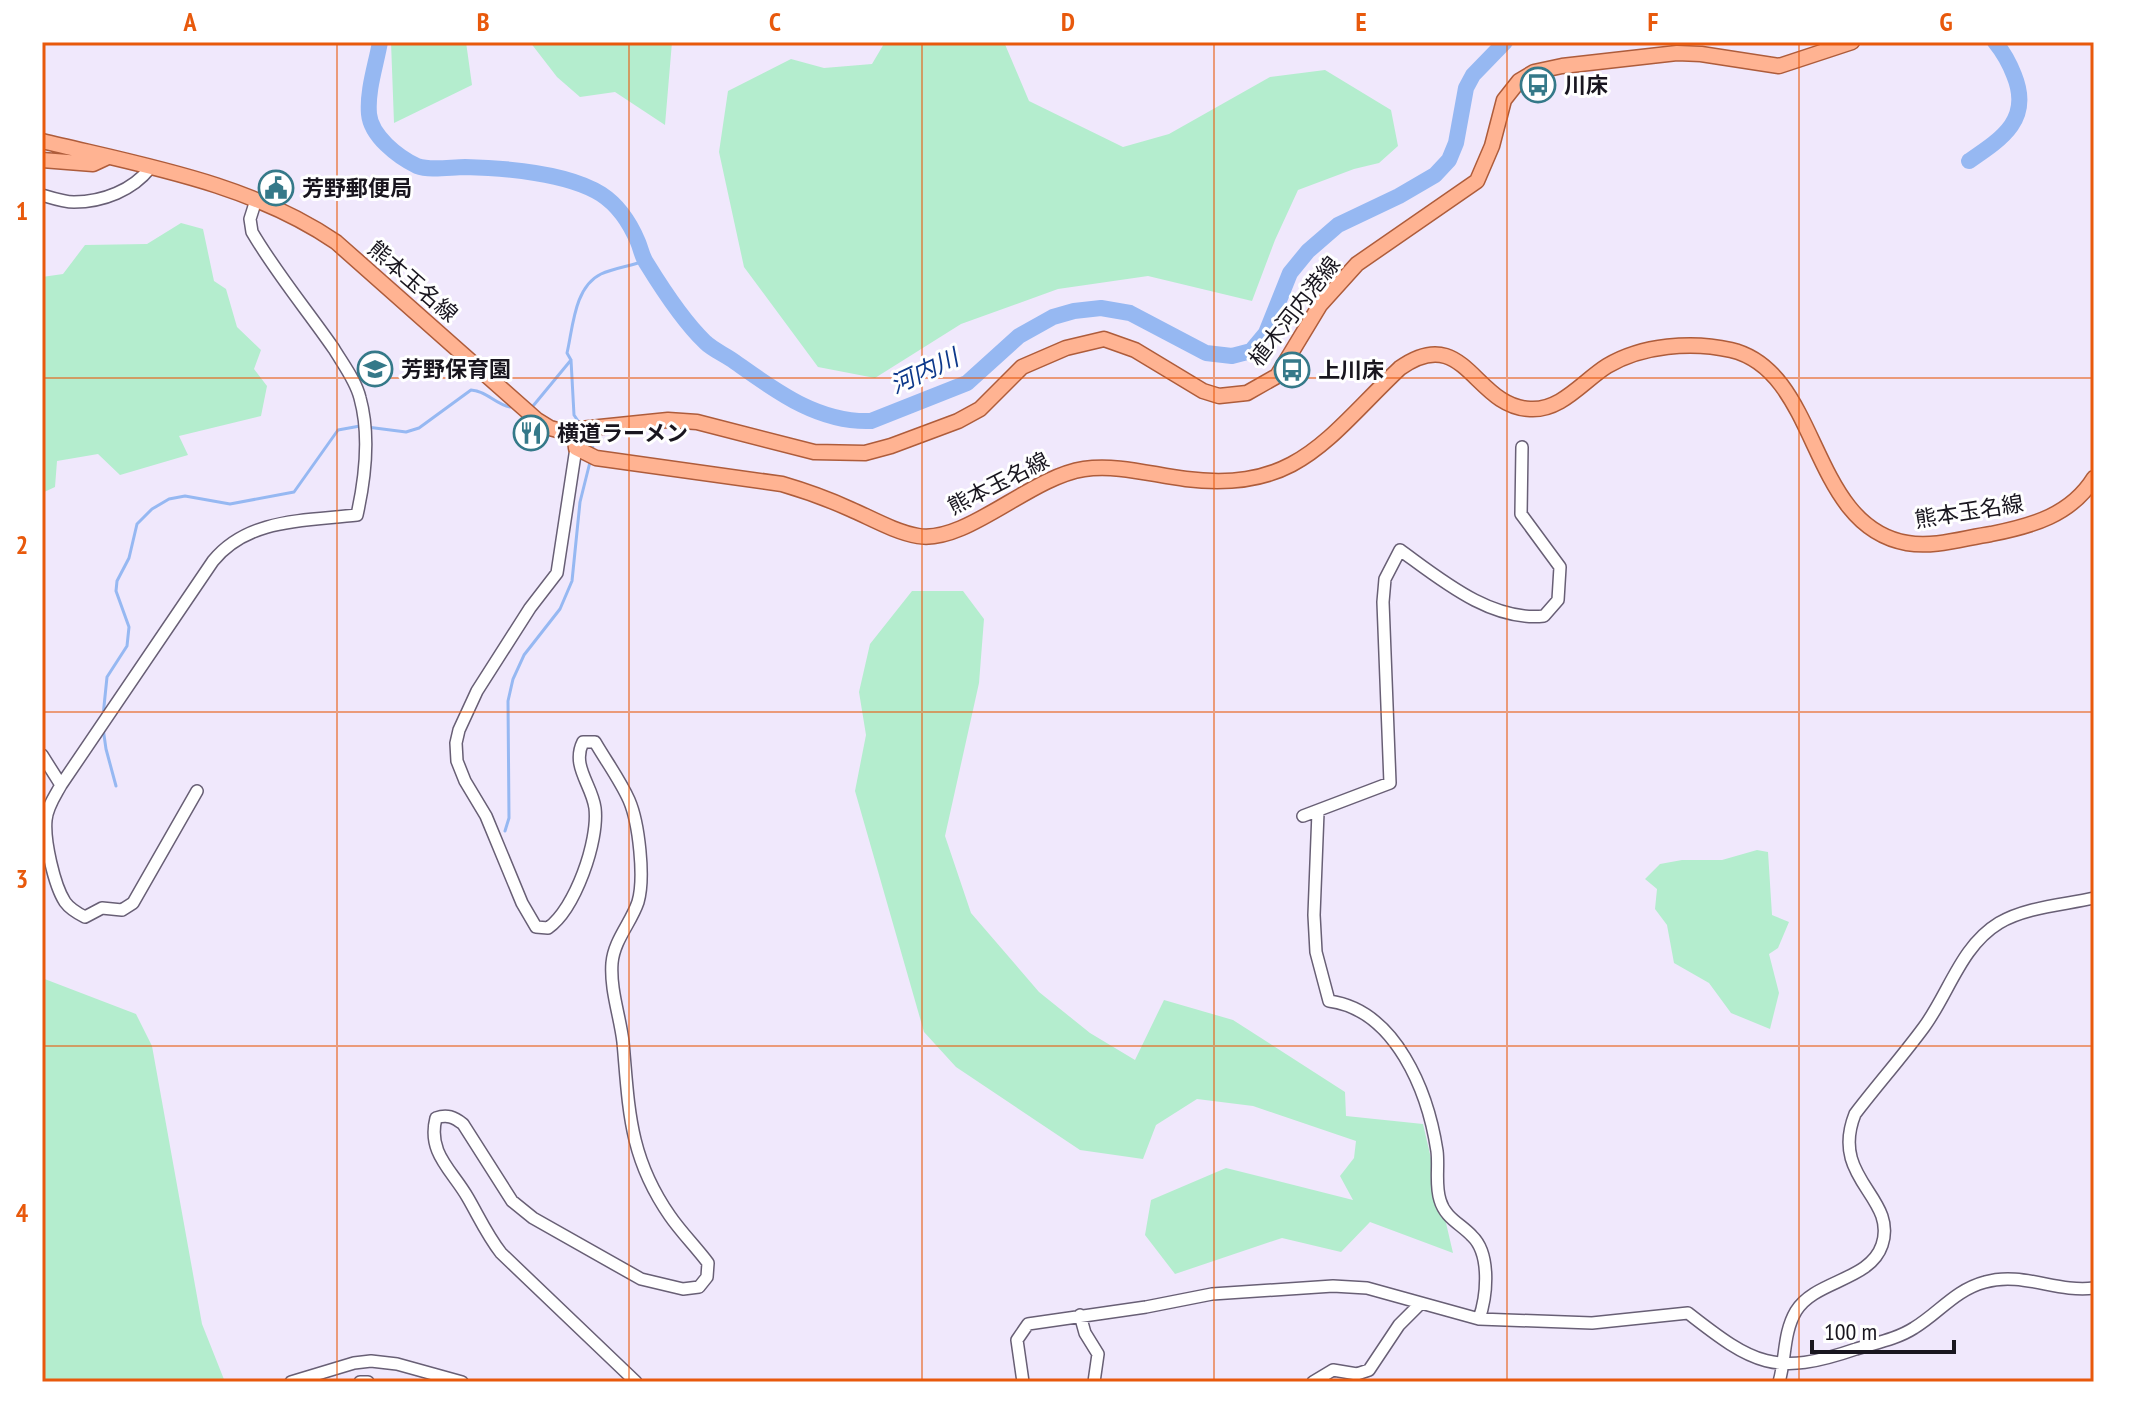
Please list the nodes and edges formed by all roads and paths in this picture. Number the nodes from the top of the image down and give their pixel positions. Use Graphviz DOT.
graph roads {
  1 [pos="1852,42"];
  2 [pos="42,141"];
  3 [pos="108,157"];
  4 [pos="42,160"];
  5 [pos="150,168"];
  6 [pos="42,195"];
  7 [pos="256,200"];
  8 [pos="574,431"];
  9 [pos="1522,447"];
  10 [pos="576,448"];
  11 [pos="2094,478"];
  12 [pos="42,755"];
  13 [pos="61,785"];
  14 [pos="197,791"];
  15 [pos="1318,812"];
  16 [pos="1303,816"];
  17 [pos="2094,898"];
  18 [pos="2094,1288"];
  19 [pos="1420,1304"];
  20 [pos="1080,1315"];
  21 [pos="1479,1319"];
  22 [pos="1783,1363"];
  23 [pos="1368,1371"];
  24 [pos="291,1382"];
  25 [pos="360,1382"];
  26 [pos="368,1382"];
  27 [pos="462,1382"];
  28 [pos="636,1382"];
  29 [pos="1023,1382"];
  30 [pos="1094,1382"];
  31 [pos="1313,1382"];
  32 [pos="1378,1382"];
  33 [pos="1779,1382"];
  1 -- 8 [label="main road, 植木河内港線"];
  2 -- 3 [label="main road, 熊本玉名線"];
  3 -- 4 [label="main road, 熊本玉名線"];
  3 -- 5 [label="main road, 熊本玉名線"];
  5 -- 6 [label="street"];
  5 -- 7 [label="main road, 熊本玉名線"];
  7 -- 8 [label="main road, 熊本玉名線"];
  7 -- 13 [label="street"];
  8 -- 10 [label="main road"];
  9 -- 15 [label="street"];
  10 -- 11 [label="main road, 熊本玉名線"];
  10 -- 28 [label="street"];
  12 -- 13 [label="street"];
  13 -- 14 [label="street"];
  15 -- 16 [label="street"];
  15 -- 21 [label="street"];
  17 -- 22 [label="street"];
  18 -- 22 [label="street"];
  19 -- 20 [label="street"];
  19 -- 21 [label="street"];
  19 -- 23 [label="street"];
  20 -- 29 [label="street"];
  20 -- 30 [label="street"];
  21 -- 22 [label="street"];
  22 -- 33 [label="street"];
  23 -- 31 [label="street"];
  23 -- 32 [label="street"];
  24 -- 27 [label="street"];
  25 -- 26 [label="street"];
}
